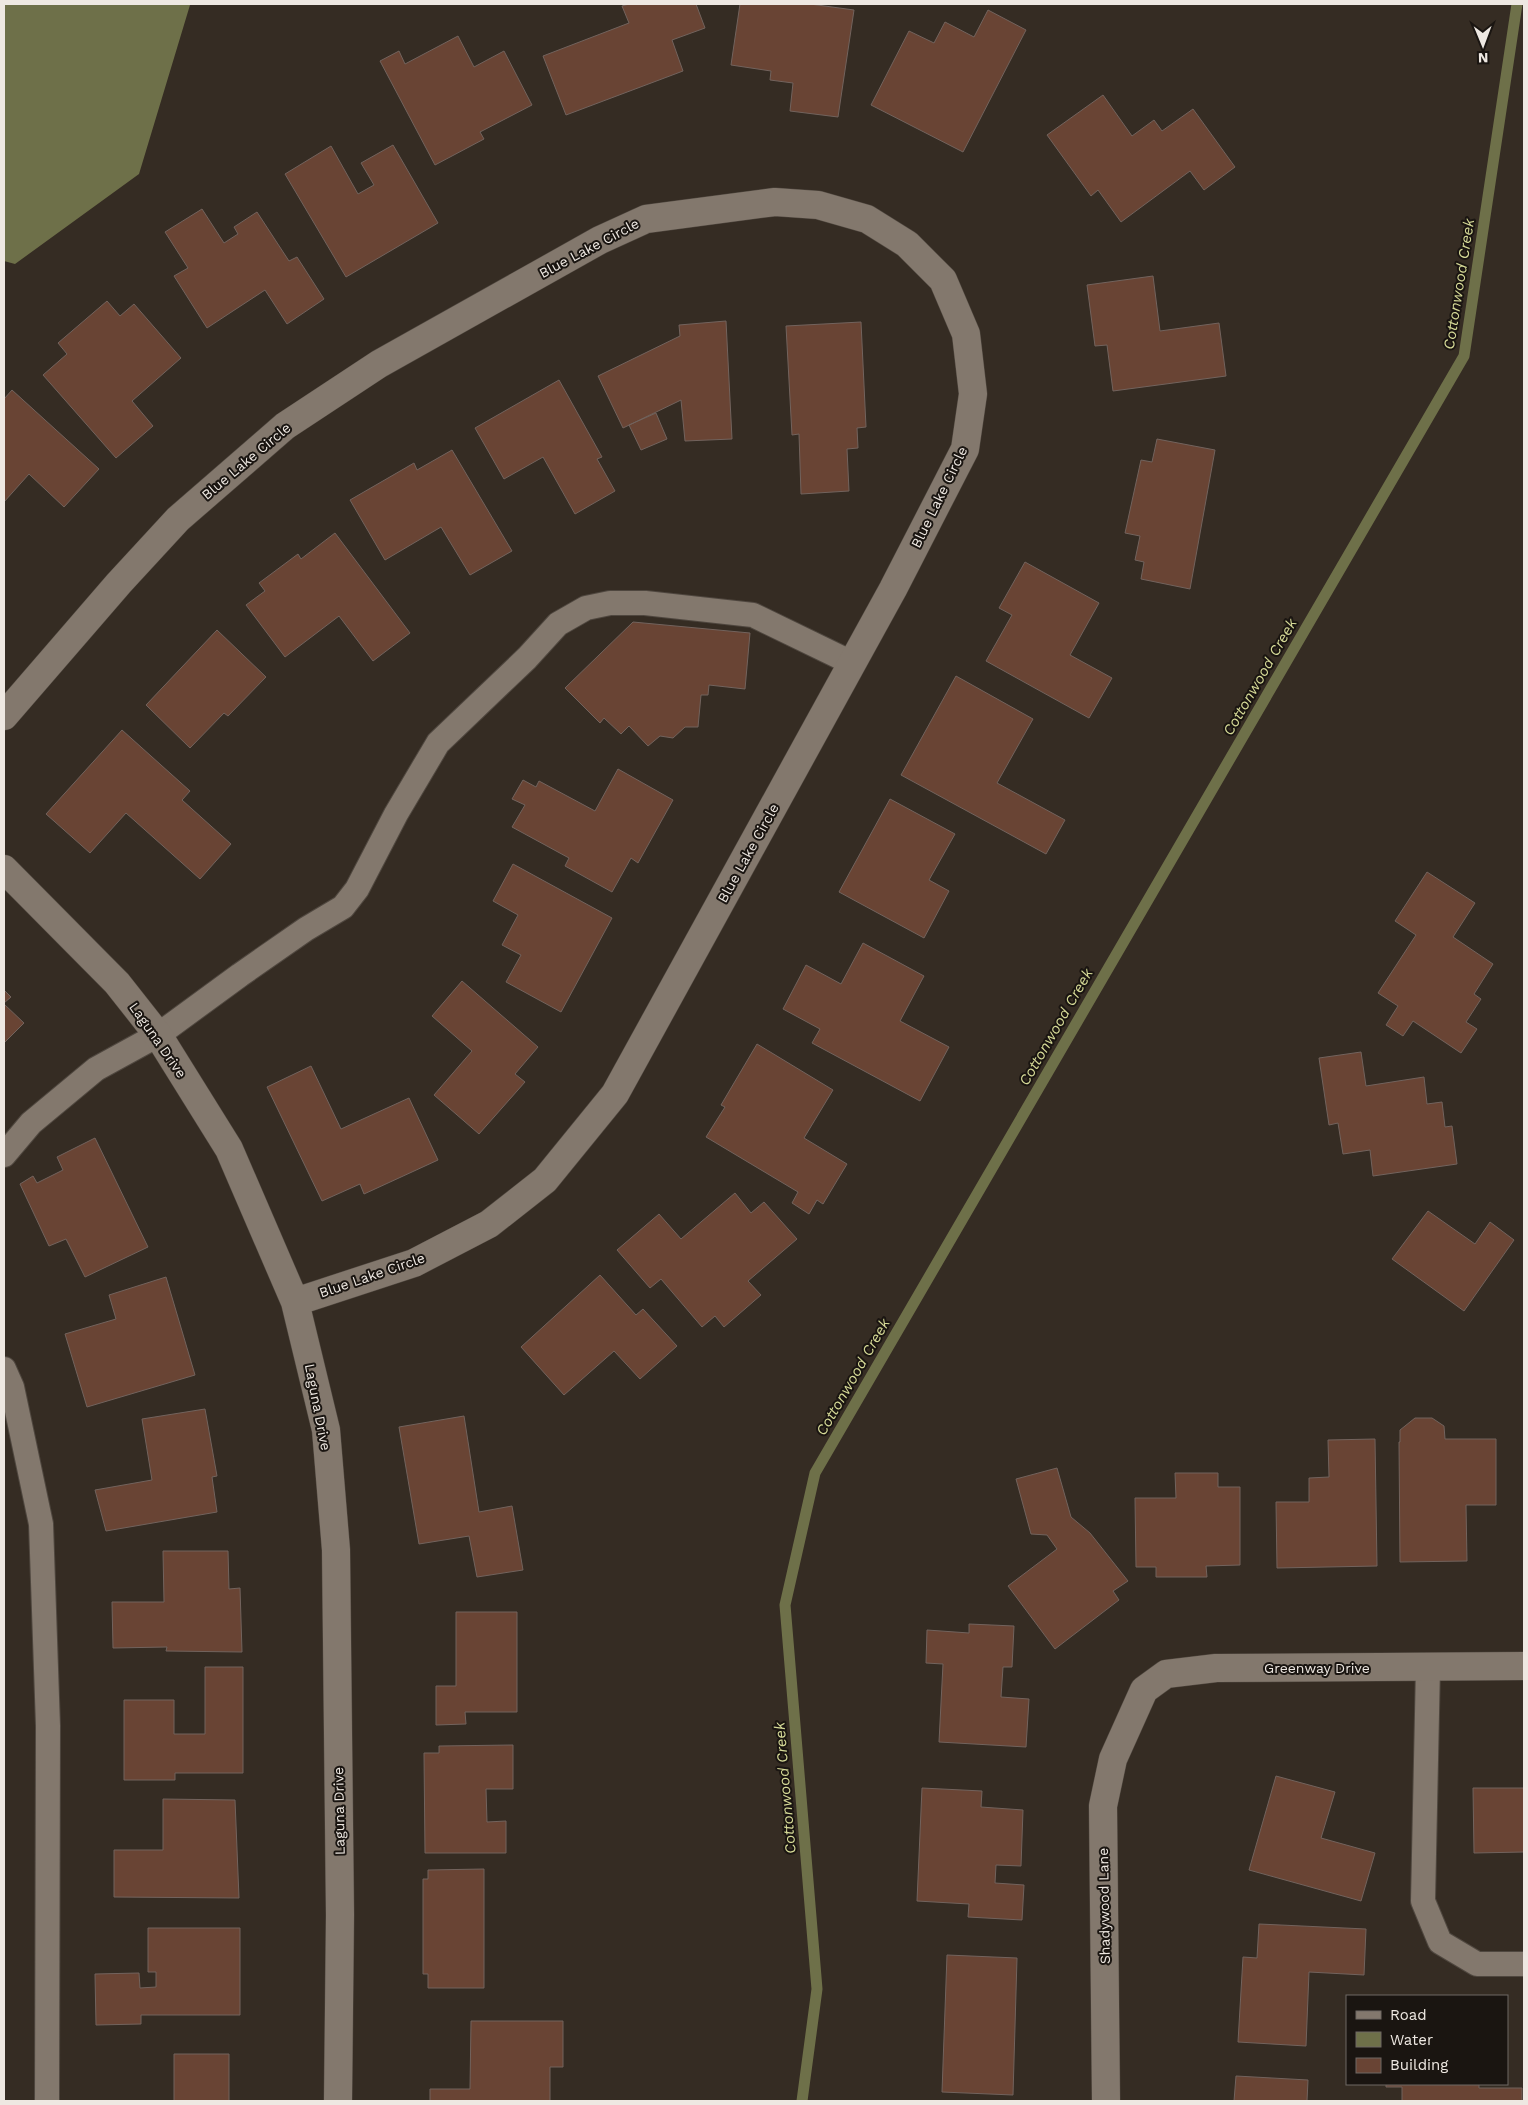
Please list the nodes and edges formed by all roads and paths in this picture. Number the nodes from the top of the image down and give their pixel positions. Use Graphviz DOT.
graph roads {
  1 [pos="852,663"];
  2 [pos="4,716"];
  3 [pos="4,869"];
  4 [pos="158,1035"];
  5 [pos="4,1155"];
  6 [pos="294,1302"];
  7 [pos="4,1369"];
  8 [pos="1524,1666"];
  9 [pos="1428,1667"];
  10 [pos="1132,1716"];
  11 [pos="1524,1964"];
  12 [pos="47,2101"];
  13 [pos="338,2101"];
  14 [pos="1106,2101"];
  1 -- 2 [label="street, Blue Lake Circle"];
  1 -- 4 [label="lane"];
  1 -- 6 [label="street, Blue Lake Circle"];
  3 -- 4 [label="street, Laguna Drive"];
  4 -- 5 [label="lane"];
  4 -- 6 [label="street, Laguna Drive"];
  6 -- 13 [label="street, Laguna Drive"];
  7 -- 12 [label="lane"];
  8 -- 9 [label="street, Greenway Drive"];
  9 -- 10 [label="street, Greenway Drive"];
  9 -- 11 [label="lane"];
  10 -- 14 [label="street, Shadywood Lane"];
}
